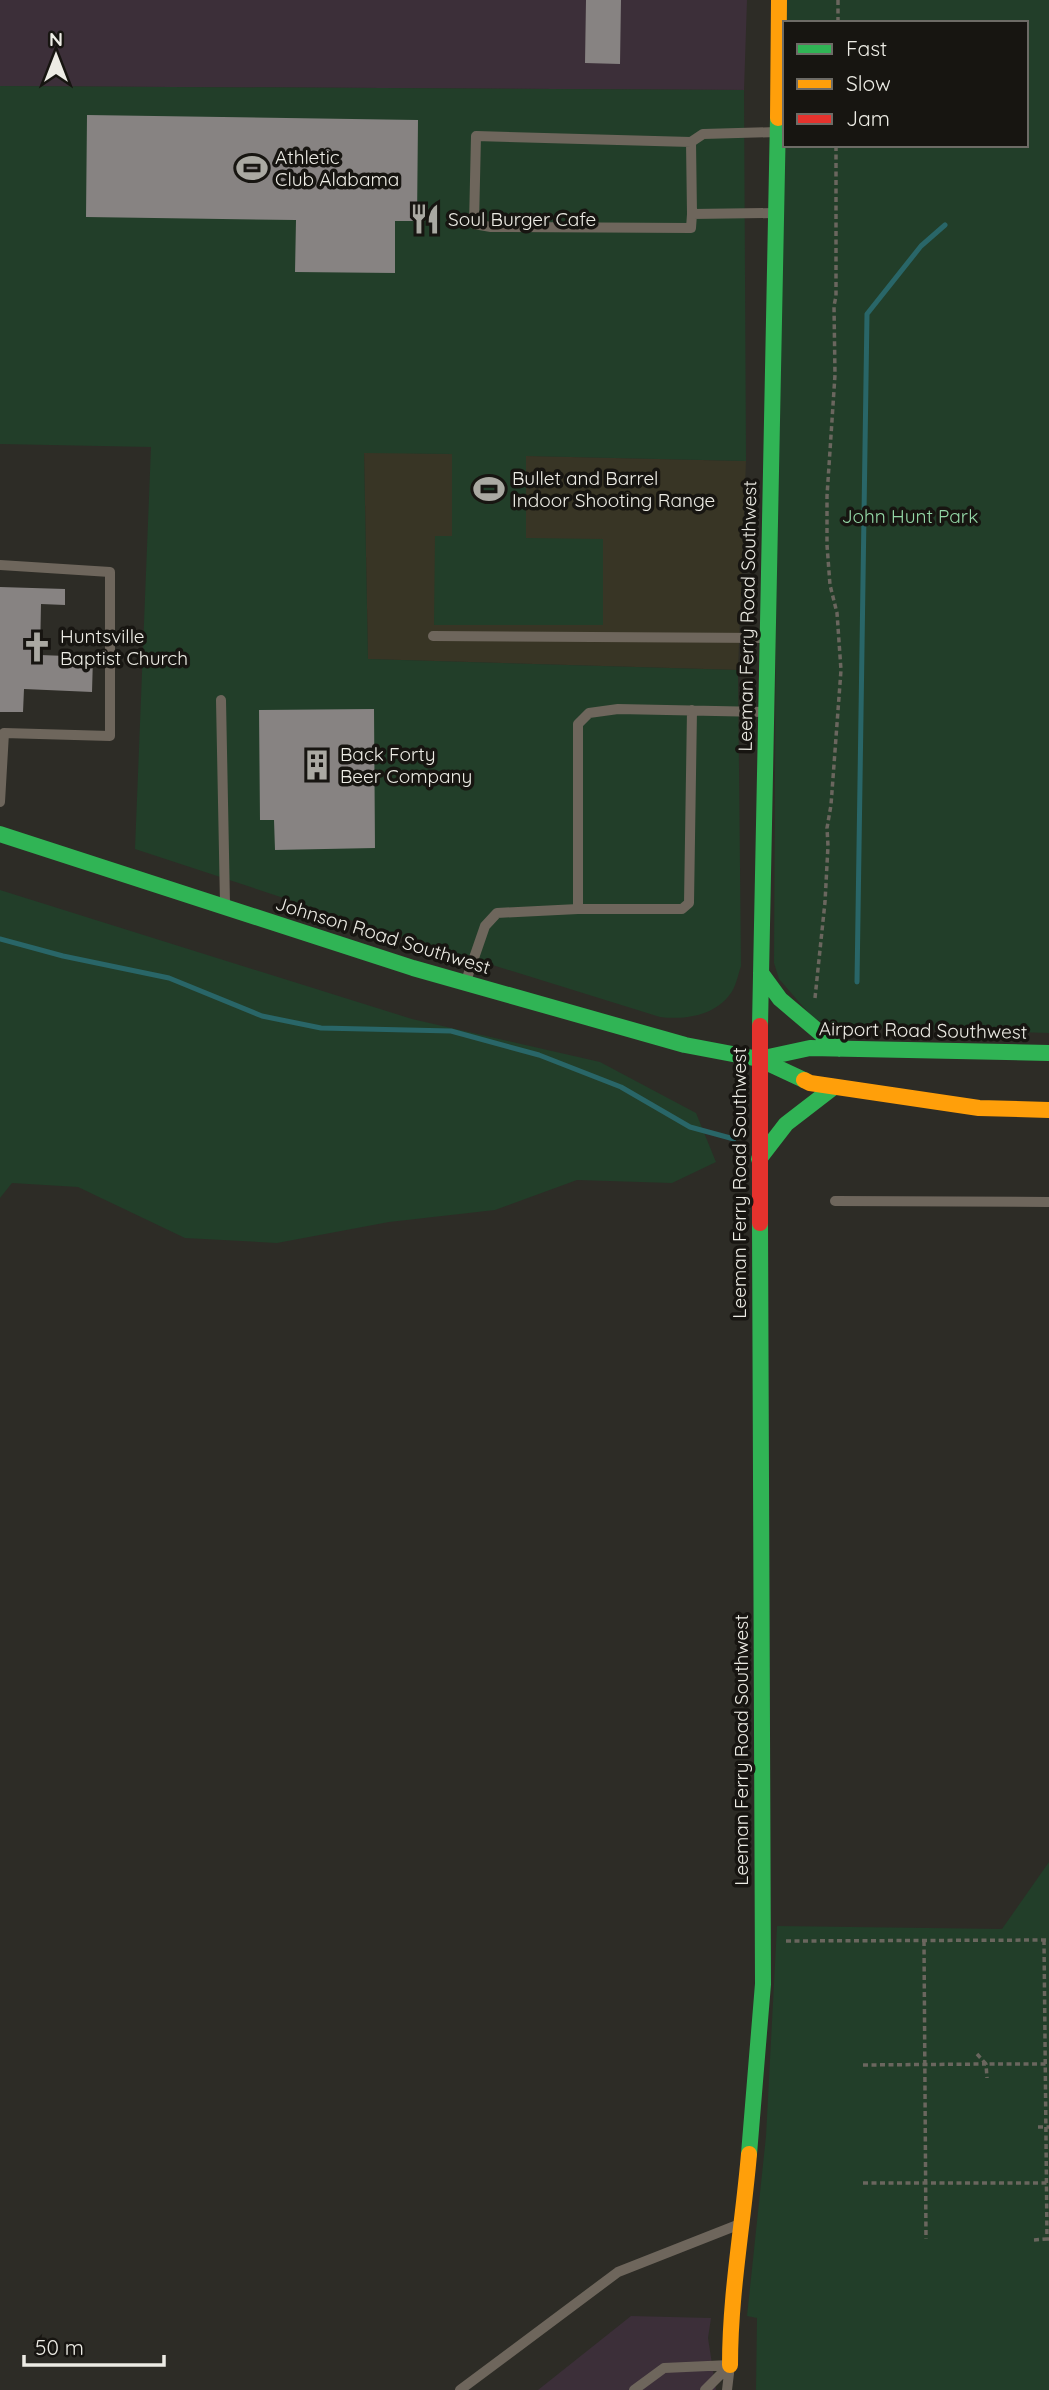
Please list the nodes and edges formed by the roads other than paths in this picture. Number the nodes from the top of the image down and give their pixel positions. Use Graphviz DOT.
graph roads {
  1 [pos="779,0"];
  2 [pos="778,132"];
  3 [pos="691,142"];
  4 [pos="777,213"];
  5 [pos="692,214"];
  6 [pos="0,565"];
  7 [pos="433,636"];
  8 [pos="768,638"];
  9 [pos="221,700"];
  10 [pos="692,710"];
  11 [pos="766,712"];
  12 [pos="0,802"];
  13 [pos="0,834"];
  14 [pos="225,907"];
  15 [pos="578,909"];
  16 [pos="761,973"];
  17 [pos="465,983"];
  18 [pos="839,1049"];
  19 [pos="1049,1053"];
  20 [pos="759,1059"];
  21 [pos="834,1087"];
  22 [pos="1049,1110"];
  23 [pos="760,1159"];
  24 [pos="835,1201"];
  25 [pos="1049,1202"];
  26 [pos="743,2223"];
  27 [pos="730,2365"];
  28 [pos="460,2390"];
  29 [pos="634,2390"];
  30 [pos="705,2390"];
  31 [pos="727,2390"];
  1 -- 2 [label="street, Leeman Ferry Road Southwest"];
  2 -- 3 [label="lane"];
  2 -- 4 [label="street, Leeman Ferry Road Southwest"];
  3 -- 5 [label="lane"];
  3 -- 5 [label="lane"];
  4 -- 5 [label="lane"];
  4 -- 8 [label="street, Leeman Ferry Road Southwest"];
  6 -- 12 [label="lane"];
  7 -- 8 [label="lane"];
  8 -- 11 [label="street, Leeman Ferry Road Southwest"];
  9 -- 14 [label="lane"];
  10 -- 11 [label="lane"];
  10 -- 15 [label="lane"];
  10 -- 15 [label="lane"];
  11 -- 16 [label="street, Leeman Ferry Road Southwest"];
  13 -- 14 [label="street, Johnson Road Southwest"];
  14 -- 17 [label="street, Johnson Road Southwest"];
  15 -- 17 [label="lane"];
  16 -- 18 [label="street"];
  16 -- 20 [label="street, Leeman Ferry Road Southwest"];
  17 -- 20 [label="street, Johnson Road Southwest"];
  18 -- 19 [label="street, Airport Road Southwest"];
  18 -- 20 [label="street, Airport Road Southwest"];
  20 -- 21 [label="street"];
  20 -- 23 [label="street, Leeman Ferry Road Southwest"];
  21 -- 22 [label="street"];
  21 -- 23 [label="street"];
  23 -- 26 [label="street, Leeman Ferry Road Southwest"];
  24 -- 25 [label="lane"];
  26 -- 27 [label="street, Leeman Ferry Road Southwest"];
  26 -- 28 [label="lane"];
  27 -- 29 [label="lane"];
  27 -- 30 [label="lane"];
  27 -- 31 [label="lane"];
}
